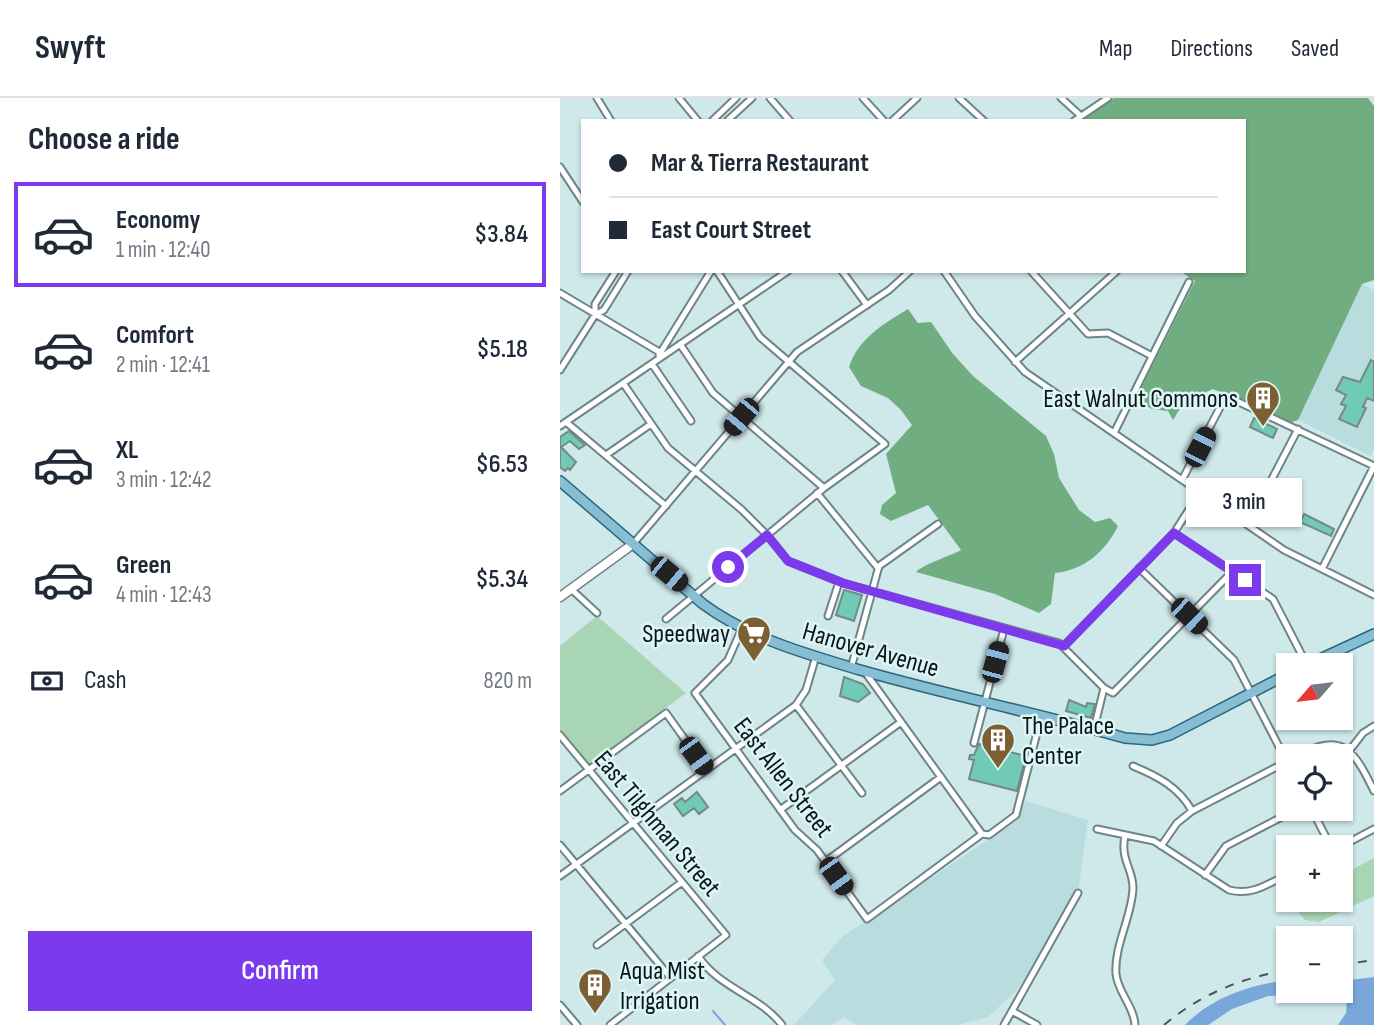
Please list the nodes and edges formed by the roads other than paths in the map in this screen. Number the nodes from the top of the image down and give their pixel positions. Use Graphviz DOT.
graph roads {
  1 [pos="597,98"];
  2 [pos="679,98"];
  3 [pos="736,98"];
  4 [pos="752,98"];
  5 [pos="770,98"];
  6 [pos="863,98"];
  7 [pos="917,98"];
  8 [pos="959,98"];
  9 [pos="1061,98"];
  10 [pos="1108,98"];
  11 [pos="785,115"];
  12 [pos="1081,116"];
  13 [pos="610,119"];
  14 [pos="696,119"];
  15 [pos="714,119"];
  16 [pos="729,119"];
  17 [pos="781,119"];
  18 [pos="788,119"];
  19 [pos="882,119"];
  20 [pos="894,119"];
  21 [pos="982,119"];
  22 [pos="1077,119"];
  23 [pos="560,167"];
  24 [pos="581,198"];
  25 [pos="615,273"];
  26 [pos="627,273"];
  27 [pos="710,273"];
  28 [pos="718,273"];
  29 [pos="785,273"];
  30 [pos="846,273"];
  31 [pos="907,273"];
  32 [pos="945,273"];
  33 [pos="1033,273"];
  34 [pos="1114,273"];
  35 [pos="1189,282"];
  36 [pos="560,293"];
  37 [pos="738,304"];
  38 [pos="867,305"];
  39 [pos="1068,314"];
  40 [pos="595,315"];
  41 [pos="680,344"];
  42 [pos="661,354"];
  43 [pos="560,356"];
  44 [pos="1152,356"];
  45 [pos="789,361"];
  46 [pos="654,362"];
  47 [pos="1015,362"];
  48 [pos="565,364"];
  49 [pos="560,370"];
  50 [pos="623,383"];
  51 [pos="741,417"];
  52 [pos="691,421"];
  53 [pos="566,422"];
  54 [pos="651,424"];
  55 [pos="560,426"];
  56 [pos="1298,429"];
  57 [pos="1114,433"];
  58 [pos="606,455"];
  59 [pos="1374,466"];
  60 [pos="695,471"];
  61 [pos="1182,480"];
  62 [pos="560,481"];
  63 [pos="824,488"];
  64 [pos="1200,492"];
  65 [pos="817,493"];
  66 [pos="666,506"];
  67 [pos="938,524"];
  68 [pos="1248,525"];
  69 [pos="1174,533"];
  70 [pos="767,535"];
  71 [pos="633,544"];
  72 [pos="878,568"];
  73 [pos="1139,568"];
  74 [pos="1322,569"];
  75 [pos="1232,572"];
  76 [pos="839,582"];
  77 [pos="570,589"];
  78 [pos="871,592"];
  79 [pos="1374,595"];
  80 [pos="694,596"];
  81 [pos="560,597"];
  82 [pos="597,612"];
  83 [pos="828,616"];
  84 [pos="1189,616"];
  85 [pos="666,619"];
  86 [pos="742,628"];
  87 [pos="1004,629"];
  88 [pos="1374,634"];
  89 [pos="1064,646"];
  90 [pos="1301,653"];
  91 [pos="1333,653"];
  92 [pos="816,656"];
  93 [pos="851,668"];
  94 [pos="864,671"];
  95 [pos="1276,680"];
  96 [pos="1104,688"];
  97 [pos="1251,693"];
  98 [pos="984,703"];
  99 [pos="796,705"];
  100 [pos="1041,718"];
  101 [pos="901,722"];
  102 [pos="1374,726"];
  103 [pos="1094,729"];
  104 [pos="560,735"];
  105 [pos="974,743"];
  106 [pos="1278,744"];
  107 [pos="1353,746"];
  108 [pos="735,748"];
  109 [pos="1353,754"];
  110 [pos="841,766"];
  111 [pos="1133,766"];
  112 [pos="1276,768"];
  113 [pos="706,769"];
  114 [pos="589,770"];
  115 [pos="942,777"];
  116 [pos="560,791"];
  117 [pos="1374,791"];
  118 [pos="862,793"];
  119 [pos="780,810"];
  120 [pos="1192,811"];
  121 [pos="1276,820"];
  122 [pos="633,823"];
  123 [pos="1097,829"];
  124 [pos="1374,830"];
  125 [pos="982,834"];
  126 [pos="1125,835"];
  127 [pos="1353,840"];
  128 [pos="560,845"];
  129 [pos="1161,846"];
  130 [pos="825,862"];
  131 [pos="576,864"];
  132 [pos="1205,875"];
  133 [pos="560,876"];
  134 [pos="1276,880"];
  135 [pos="682,882"];
  136 [pos="1078,893"];
  137 [pos="625,923"];
  138 [pos="597,945"];
  139 [pos="698,956"];
  140 [pos="670,977"];
  141 [pos="560,1005"];
  142 [pos="1012,1010"];
  143 [pos="577,1025"];
  144 [pos="610,1025"];
  145 [pos="782,1025"];
  146 [pos="1004,1025"];
  147 [pos="1037,1025"];
  148 [pos="1135,1025"];
  1 -- 13 [label="street"];
  2 -- 14 [label="street"];
  3 -- 15 [label="street"];
  4 -- 16 [label="street"];
  5 -- 11 [label="street"];
  6 -- 19 [label="street"];
  7 -- 20 [label="street"];
  8 -- 21 [label="street"];
  9 -- 12 [label="street"];
  10 -- 12 [label="street"];
  11 -- 17 [label="street"];
  11 -- 18 [label="street"];
  12 -- 22 [label="street"];
  23 -- 24 [label="street"];
  25 -- 40 [label="street"];
  26 -- 40 [label="street"];
  27 -- 42 [label="street"];
  28 -- 37 [label="street"];
  29 -- 37 [label="street"];
  30 -- 38 [label="street"];
  31 -- 38 [label="street"];
  32 -- 47 [label="street"];
  33 -- 39 [label="street"];
  34 -- 39 [label="street"];
  35 -- 44 [label="street"];
  36 -- 40 [label="street"];
  37 -- 41 [label="street"];
  37 -- 45 [label="street"];
  38 -- 45 [label="street"];
  39 -- 44 [label="street"];
  39 -- 47 [label="street"];
  40 -- 42 [label="street"];
  40 -- 48 [label="street"];
  41 -- 46 [label="street"];
  41 -- 51 [label="street"];
  42 -- 46 [label="street"];
  43 -- 48 [label="street"];
  44 -- 57 [label="street"];
  45 -- 51 [label="street"];
  45 -- 63 [label="street"];
  46 -- 50 [label="street"];
  46 -- 52 [label="street"];
  47 -- 57 [label="street"];
  48 -- 49 [label="street"];
  50 -- 53 [label="street"];
  50 -- 54 [label="street"];
  51 -- 60 [label="street"];
  51 -- 63 [label="street"];
  53 -- 55 [label="street"];
  53 -- 58 [label="street"];
  54 -- 58 [label="street"];
  54 -- 60 [label="street"];
  56 -- 59 [label="street"];
  56 -- 61 [label="street"];
  56 -- 68 [label="street"];
  57 -- 61 [label="street"];
  58 -- 66 [label="street"];
  59 -- 74 [label="street"];
  60 -- 66 [label="street"];
  60 -- 70 [label="street"];
  61 -- 64 [label="street"];
  62 -- 71 [label="main road, Hanover Avenue"];
  63 -- 65 [label="street"];
  64 -- 68 [label="street"];
  64 -- 69 [label="street"];
  65 -- 70 [label="street"];
  65 -- 72 [label="street"];
  66 -- 71 [label="street"];
  67 -- 72 [label="street"];
  68 -- 74 [label="street"];
  69 -- 73 [label="street"];
  69 -- 75 [label="street"];
  70 -- 76 [label="street"];
  70 -- 80 [label="street"];
  71 -- 77 [label="main road"];
  71 -- 80 [label="main road, Hanover Avenue"];
  72 -- 78 [label="street"];
  73 -- 84 [label="street"];
  73 -- 89 [label="street"];
  74 -- 79 [label="street"];
  75 -- 84 [label="street"];
  75 -- 90 [label="street"];
  76 -- 78 [label="street"];
  76 -- 83 [label="street"];
  77 -- 81 [label="main road"];
  77 -- 82 [label="street"];
  78 -- 87 [label="street"];
  78 -- 93 [label="street"];
  80 -- 85 [label="street"];
  80 -- 86 [label="main road, Hanover Avenue"];
  84 -- 96 [label="street"];
  84 -- 97 [label="street"];
  86 -- 92 [label="main road, Hanover Avenue"];
  86 -- 108 [label="street, East Allen Street"];
  87 -- 89 [label="street"];
  87 -- 98 [label="street"];
  88 -- 91 [label="main road"];
  89 -- 96 [label="street"];
  92 -- 93 [label="main road, Hanover Avenue"];
  92 -- 99 [label="street"];
  93 -- 94 [label="main road, Hanover Avenue"];
  94 -- 98 [label="main road, Hanover Avenue"];
  94 -- 101 [label="street"];
  95 -- 97 [label="main road, Hanover Avenue"];
  96 -- 103 [label="street"];
  97 -- 103 [label="main road, Hanover Avenue"];
  97 -- 106 [label="street"];
  98 -- 100 [label="main road, Hanover Avenue"];
  98 -- 105 [label="street"];
  99 -- 108 [label="street"];
  99 -- 110 [label="street"];
  100 -- 103 [label="main road, Hanover Avenue"];
  100 -- 125 [label="street"];
  101 -- 110 [label="street"];
  101 -- 115 [label="street"];
  102 -- 107 [label="street"];
  104 -- 114 [label="street, East Tilghman Street"];
  108 -- 113 [label="street"];
  108 -- 119 [label="street, East Allen Street"];
  109 -- 117 [label="street"];
  110 -- 118 [label="street"];
  110 -- 119 [label="street"];
  111 -- 120 [label="street"];
  112 -- 120 [label="street"];
  113 -- 114 [label="street"];
  113 -- 122 [label="street"];
  114 -- 116 [label="street"];
  114 -- 122 [label="street, East Tilghman Street"];
  115 -- 125 [label="street"];
  115 -- 130 [label="street"];
  119 -- 130 [label="street, East Allen Street"];
  120 -- 129 [label="street"];
  121 -- 132 [label="street"];
  122 -- 131 [label="street"];
  122 -- 135 [label="street, East Tilghman Street"];
  123 -- 126 [label="street"];
  124 -- 127 [label="street"];
  125 -- 130 [label="street, East Allen Street"];
  126 -- 129 [label="street"];
  126 -- 148 [label="street"];
  128 -- 131 [label="street"];
  129 -- 132 [label="street"];
  131 -- 133 [label="street"];
  131 -- 137 [label="street"];
  132 -- 134 [label="street"];
  135 -- 137 [label="street"];
  135 -- 139 [label="street, East Tilghman Street"];
  136 -- 142 [label="street"];
  137 -- 138 [label="street"];
  137 -- 140 [label="street"];
  139 -- 140 [label="street"];
  139 -- 145 [label="street"];
  140 -- 144 [label="street"];
  141 -- 143 [label="street"];
  142 -- 146 [label="street"];
  142 -- 147 [label="street"];
}
